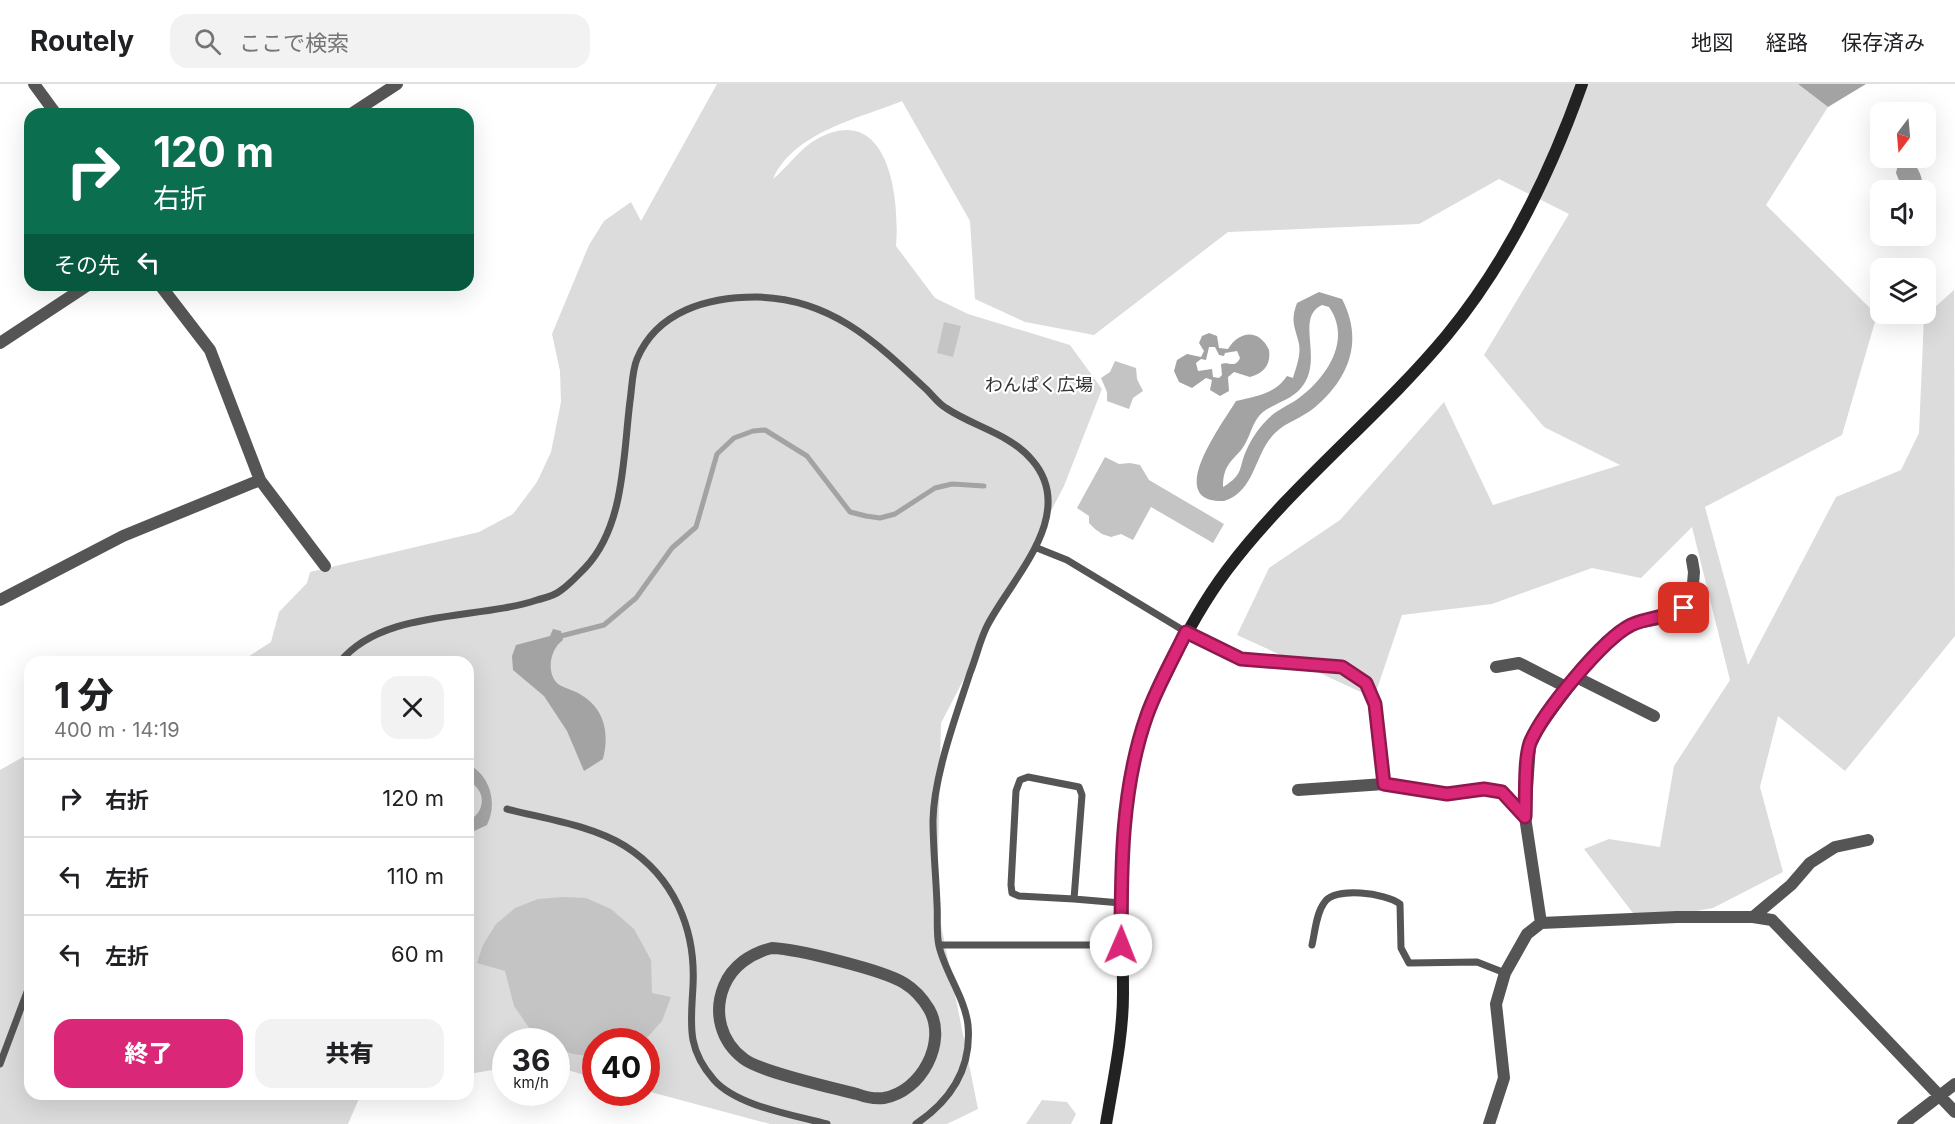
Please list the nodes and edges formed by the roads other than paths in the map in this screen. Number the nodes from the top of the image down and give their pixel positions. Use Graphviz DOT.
graph roads {
  1 [pos="34,84"];
  2 [pos="397,84"];
  3 [pos="1582,84"];
  4 [pos="52,108"];
  5 [pos="360,108"];
  6 [pos="79,291"];
  7 [pos="165,291"];
  8 [pos="0,343"];
  9 [pos="260,480"];
  10 [pos="1037,548"];
  11 [pos="1692,560"];
  12 [pos="325,566"];
  13 [pos="0,600"];
  14 [pos="1186,632"];
  15 [pos="344,656"];
  16 [pos="1496,667"];
  17 [pos="1576,677"];
  18 [pos="1568,688"];
  19 [pos="1654,716"];
  20 [pos="1384,784"];
  21 [pos="1298,790"];
  22 [pos="507,809"];
  23 [pos="1525,817"];
  24 [pos="1868,840"];
  25 [pos="1074,899"];
  26 [pos="1121,903"];
  27 [pos="1754,917"];
  28 [pos="1541,923"];
  29 [pos="939,945"];
  30 [pos="1121,945"];
  31 [pos="1312,945"];
  32 [pos="1505,973"];
  33 [pos="24,1000"];
  34 [pos="0,1064"];
  35 [pos="1955,1084"];
  36 [pos="857,1095"];
  37 [pos="1940,1096"];
  38 [pos="1955,1112"];
  39 [pos="827,1124"];
  40 [pos="916,1124"];
  41 [pos="1106,1124"];
  42 [pos="1489,1124"];
  43 [pos="1903,1124"];
  1 -- 4 [label="street"];
  2 -- 5 [label="street"];
  3 -- 14 [label="street"];
  6 -- 8 [label="street"];
  7 -- 9 [label="street"];
  9 -- 12 [label="street"];
  9 -- 13 [label="street"];
  10 -- 14 [label="lane"];
  10 -- 15 [label="lane"];
  10 -- 29 [label="lane"];
  11 -- 17 [label="street"];
  14 -- 20 [label="street"];
  14 -- 26 [label="street"];
  16 -- 18 [label="street"];
  17 -- 18 [label="street"];
  17 -- 19 [label="street"];
  18 -- 23 [label="street"];
  20 -- 21 [label="street"];
  20 -- 23 [label="street"];
  22 -- 39 [label="lane"];
  23 -- 28 [label="street"];
  24 -- 27 [label="street"];
  25 -- 25 [label="lane"];
  25 -- 26 [label="lane"];
  26 -- 30 [label="street"];
  27 -- 28 [label="street"];
  27 -- 37 [label="street"];
  28 -- 32 [label="street"];
  29 -- 30 [label="lane"];
  29 -- 40 [label="lane"];
  30 -- 41 [label="street"];
  31 -- 32 [label="lane"];
  32 -- 42 [label="street"];
  33 -- 34 [label="lane"];
  35 -- 37 [label="street"];
  36 -- 36 [label="street"];
  37 -- 38 [label="street"];
  37 -- 43 [label="street"];
}
